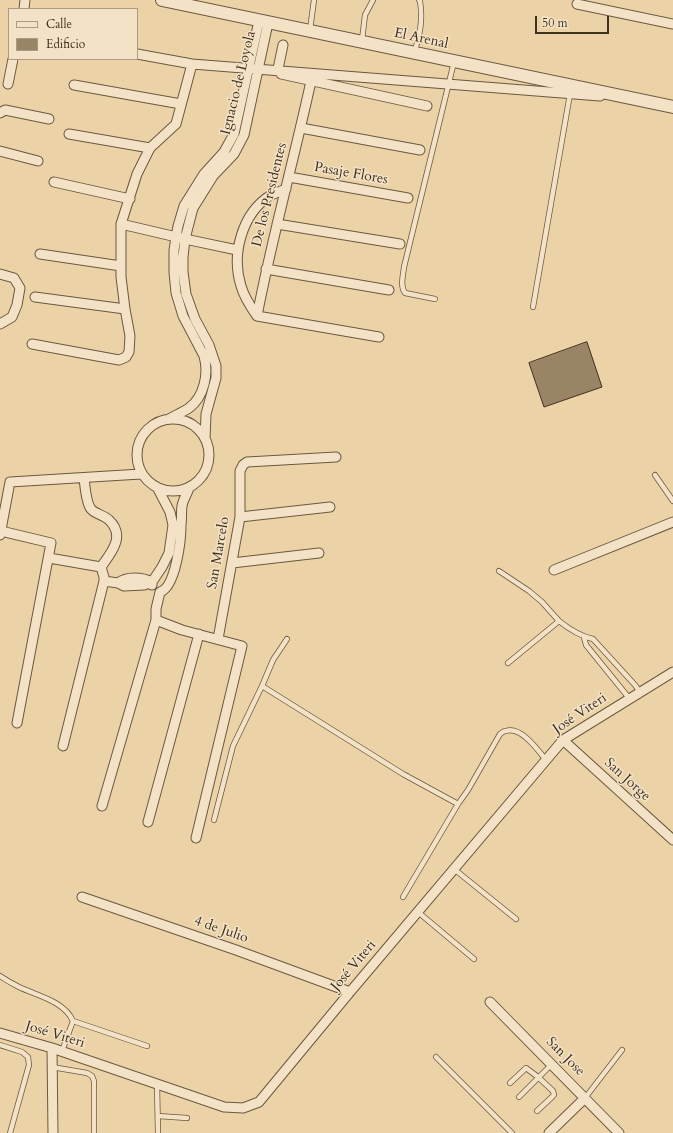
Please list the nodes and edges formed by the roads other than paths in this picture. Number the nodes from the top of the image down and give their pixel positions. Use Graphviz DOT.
graph roads {
  1 [pos="162,0"];
  2 [pos="314,0"];
  3 [pos="374,0"];
  4 [pos="419,0"];
  5 [pos="577,4"];
  6 [pos="263,22"];
  7 [pos="673,24"];
  8 [pos="310,31"];
  9 [pos="361,42"];
  10 [pos="283,45"];
  11 [pos="414,53"];
  12 [pos="138,54"];
  13 [pos="13,60"];
  14 [pos="454,62"];
  15 [pos="192,64"];
  16 [pos="310,81"];
  17 [pos="8,84"];
  18 [pos="74,85"];
  19 [pos="571,86"];
  20 [pos="673,102"];
  21 [pos="181,104"];
  22 [pos="427,106"];
  23 [pos="673,108"];
  24 [pos="0,113"];
  25 [pos="49,119"];
  26 [pos="301,128"];
  27 [pos="69,134"];
  28 [pos="150,148"];
  29 [pos="420,150"];
  30 [pos="0,151"];
  31 [pos="38,161"];
  32 [pos="289,177"];
  33 [pos="54,182"];
  34 [pos="286,189"];
  35 [pos="408,198"];
  36 [pos="130,199"];
  37 [pos="121,224"];
  38 [pos="277,224"];
  39 [pos="180,238"];
  40 [pos="400,244"];
  41 [pos="237,250"];
  42 [pos="40,254"];
  43 [pos="121,266"];
  44 [pos="266,269"];
  45 [pos="0,274"];
  46 [pos="389,290"];
  47 [pos="35,296"];
  48 [pos="434,299"];
  49 [pos="533,307"];
  50 [pos="125,309"];
  51 [pos="257,316"];
  52 [pos="195,319"];
  53 [pos="186,323"];
  54 [pos="0,324"];
  55 [pos="379,337"];
  56 [pos="32,344"];
  57 [pos="169,419"];
  58 [pos="205,439"];
  59 [pos="336,457"];
  60 [pos="141,474"];
  61 [pos="655,475"];
  62 [pos="84,478"];
  63 [pos="189,488"];
  64 [pos="158,489"];
  65 [pos="673,501"];
  66 [pos="330,507"];
  67 [pos="240,517"];
  68 [pos="673,522"];
  69 [pos="0,533"];
  70 [pos="319,553"];
  71 [pos="49,558"];
  72 [pos="232,563"];
  73 [pos="101,567"];
  74 [pos="554,570"];
  75 [pos="499,571"];
  76 [pos="104,581"];
  77 [pos="152,582"];
  78 [pos="160,592"];
  79 [pos="156,620"];
  80 [pos="559,621"];
  81 [pos="199,634"];
  82 [pos="584,637"];
  83 [pos="218,639"];
  84 [pos="287,639"];
  85 [pos="508,663"];
  86 [pos="673,672"];
  87 [pos="262,686"];
  88 [pos="640,692"];
  89 [pos="629,698"];
  90 [pos="17,723"];
  91 [pos="563,740"];
  92 [pos="63,746"];
  93 [pos="546,760"];
  94 [pos="458,804"];
  95 [pos="102,806"];
  96 [pos="214,820"];
  97 [pos="148,822"];
  98 [pos="196,838"];
  99 [pos="673,840"];
  100 [pos="454,869"];
  101 [pos="403,897"];
  102 [pos="82,898"];
  103 [pos="418,912"];
  104 [pos="516,919"];
  105 [pos="474,959"];
  106 [pos="0,976"];
  107 [pos="350,992"];
  108 [pos="490,1002"];
  109 [pos="73,1021"];
  110 [pos="0,1033"];
  111 [pos="0,1045"];
  112 [pos="147,1046"];
  113 [pos="52,1048"];
  114 [pos="622,1050"];
  115 [pos="62,1051"];
  116 [pos="436,1057"];
  117 [pos="552,1064"];
  118 [pos="52,1067"];
  119 [pos="538,1077"];
  120 [pos="510,1083"];
  121 [pos="157,1084"];
  122 [pos="519,1096"];
  123 [pos="585,1098"];
  124 [pos="537,1111"];
  125 [pos="158,1116"];
  126 [pos="187,1118"];
  127 [pos="10,1133"];
  128 [pos="53,1133"];
  129 [pos="94,1133"];
  130 [pos="158,1133"];
  131 [pos="512,1133"];
  132 [pos="549,1133"];
  133 [pos="619,1133"];
  1 -- 6 [label="street, El Arenal"];
  2 -- 8 [label="lane"];
  3 -- 9 [label="lane"];
  4 -- 11 [label="lane"];
  5 -- 7 [label="street"];
  6 -- 8 [label="street, El Arenal"];
  6 -- 39 [label="street, Ignacio de Loyola"];
  8 -- 9 [label="street, El Arenal"];
  9 -- 11 [label="street, El Arenal"];
  10 -- 16 [label="street"];
  11 -- 14 [label="street, El Arenal"];
  12 -- 15 [label="street"];
  13 -- 17 [label="street"];
  14 -- 19 [label="street, El Arenal"];
  14 -- 48 [label="lane"];
  15 -- 20 [label="street"];
  15 -- 21 [label="street"];
  16 -- 22 [label="street"];
  16 -- 26 [label="street, De los Presidentes"];
  18 -- 21 [label="street"];
  19 -- 23 [label="street, El Arenal"];
  19 -- 49 [label="lane"];
  21 -- 28 [label="street"];
  24 -- 25 [label="street"];
  26 -- 29 [label="street"];
  26 -- 32 [label="street, De los Presidentes"];
  27 -- 28 [label="street"];
  28 -- 36 [label="street"];
  30 -- 31 [label="street"];
  32 -- 34 [label="street, De los Presidentes"];
  32 -- 35 [label="street, Pasaje Flores"];
  33 -- 36 [label="street"];
  34 -- 38 [label="street, De los Presidentes"];
  34 -- 41 [label="street"];
  36 -- 37 [label="street"];
  37 -- 39 [label="street"];
  37 -- 43 [label="street"];
  38 -- 40 [label="street"];
  38 -- 44 [label="street, De los Presidentes"];
  39 -- 41 [label="street"];
  39 -- 52 [label="street, Ignacio de Loyola"];
  39 -- 53 [label="street, Ignacio de Loyola"];
  41 -- 51 [label="street"];
  42 -- 43 [label="street"];
  43 -- 50 [label="street"];
  44 -- 46 [label="street"];
  44 -- 51 [label="street, De los Presidentes"];
  45 -- 54 [label="street"];
  47 -- 50 [label="street"];
  50 -- 56 [label="street"];
  51 -- 55 [label="street"];
  52 -- 53 [label="street"];
  52 -- 58 [label="street, Ignacio de Loyola"];
  53 -- 57 [label="street, Ignacio de Loyola"];
  57 -- 58 [label="street"];
  57 -- 60 [label="street"];
  58 -- 63 [label="street"];
  59 -- 67 [label="street, San Marcelo"];
  60 -- 62 [label="street"];
  60 -- 64 [label="street"];
  61 -- 65 [label="lane"];
  62 -- 69 [label="street"];
  62 -- 73 [label="street"];
  63 -- 64 [label="street"];
  63 -- 78 [label="street"];
  64 -- 77 [label="street"];
  66 -- 67 [label="street"];
  67 -- 72 [label="street, San Marcelo"];
  68 -- 74 [label="street"];
  69 -- 71 [label="street"];
  70 -- 72 [label="street"];
  71 -- 73 [label="street"];
  71 -- 90 [label="street"];
  72 -- 83 [label="street, San Marcelo"];
  73 -- 76 [label="street"];
  75 -- 80 [label="lane"];
  76 -- 77 [label="street"];
  76 -- 92 [label="street"];
  77 -- 78 [label="street"];
  78 -- 79 [label="street"];
  79 -- 81 [label="street"];
  79 -- 95 [label="street"];
  80 -- 82 [label="lane"];
  80 -- 85 [label="lane"];
  81 -- 83 [label="street"];
  81 -- 97 [label="street"];
  82 -- 88 [label="lane"];
  82 -- 89 [label="lane"];
  83 -- 98 [label="street"];
  84 -- 87 [label="lane"];
  86 -- 88 [label="street, José Viteri"];
  87 -- 94 [label="lane"];
  87 -- 96 [label="lane"];
  88 -- 89 [label="street, José Viteri"];
  89 -- 91 [label="street, José Viteri"];
  91 -- 93 [label="street, José Viteri"];
  91 -- 99 [label="street, San Jorge"];
  93 -- 94 [label="lane"];
  93 -- 100 [label="street, José Viteri"];
  94 -- 101 [label="lane"];
  100 -- 103 [label="street, José Viteri"];
  100 -- 104 [label="lane"];
  102 -- 107 [label="street, 4 de Julio"];
  103 -- 105 [label="lane"];
  103 -- 107 [label="street, José Viteri"];
  106 -- 109 [label="lane"];
  107 -- 121 [label="street, José Viteri"];
  108 -- 117 [label="street, San Jose"];
  109 -- 112 [label="lane"];
  109 -- 115 [label="lane"];
  110 -- 113 [label="street, José Viteri"];
  111 -- 127 [label="lane"];
  113 -- 115 [label="street, José Viteri"];
  113 -- 118 [label="street"];
  114 -- 123 [label="lane"];
  115 -- 121 [label="street, José Viteri"];
  116 -- 131 [label="lane"];
  117 -- 119 [label="lane"];
  117 -- 123 [label="street, San Jose"];
  118 -- 128 [label="street"];
  118 -- 129 [label="lane"];
  119 -- 120 [label="lane"];
  119 -- 122 [label="lane"];
  119 -- 124 [label="lane"];
  121 -- 125 [label="lane"];
  123 -- 132 [label="street"];
  123 -- 133 [label="street, San Jose"];
  125 -- 126 [label="lane"];
  125 -- 130 [label="lane"];
}
